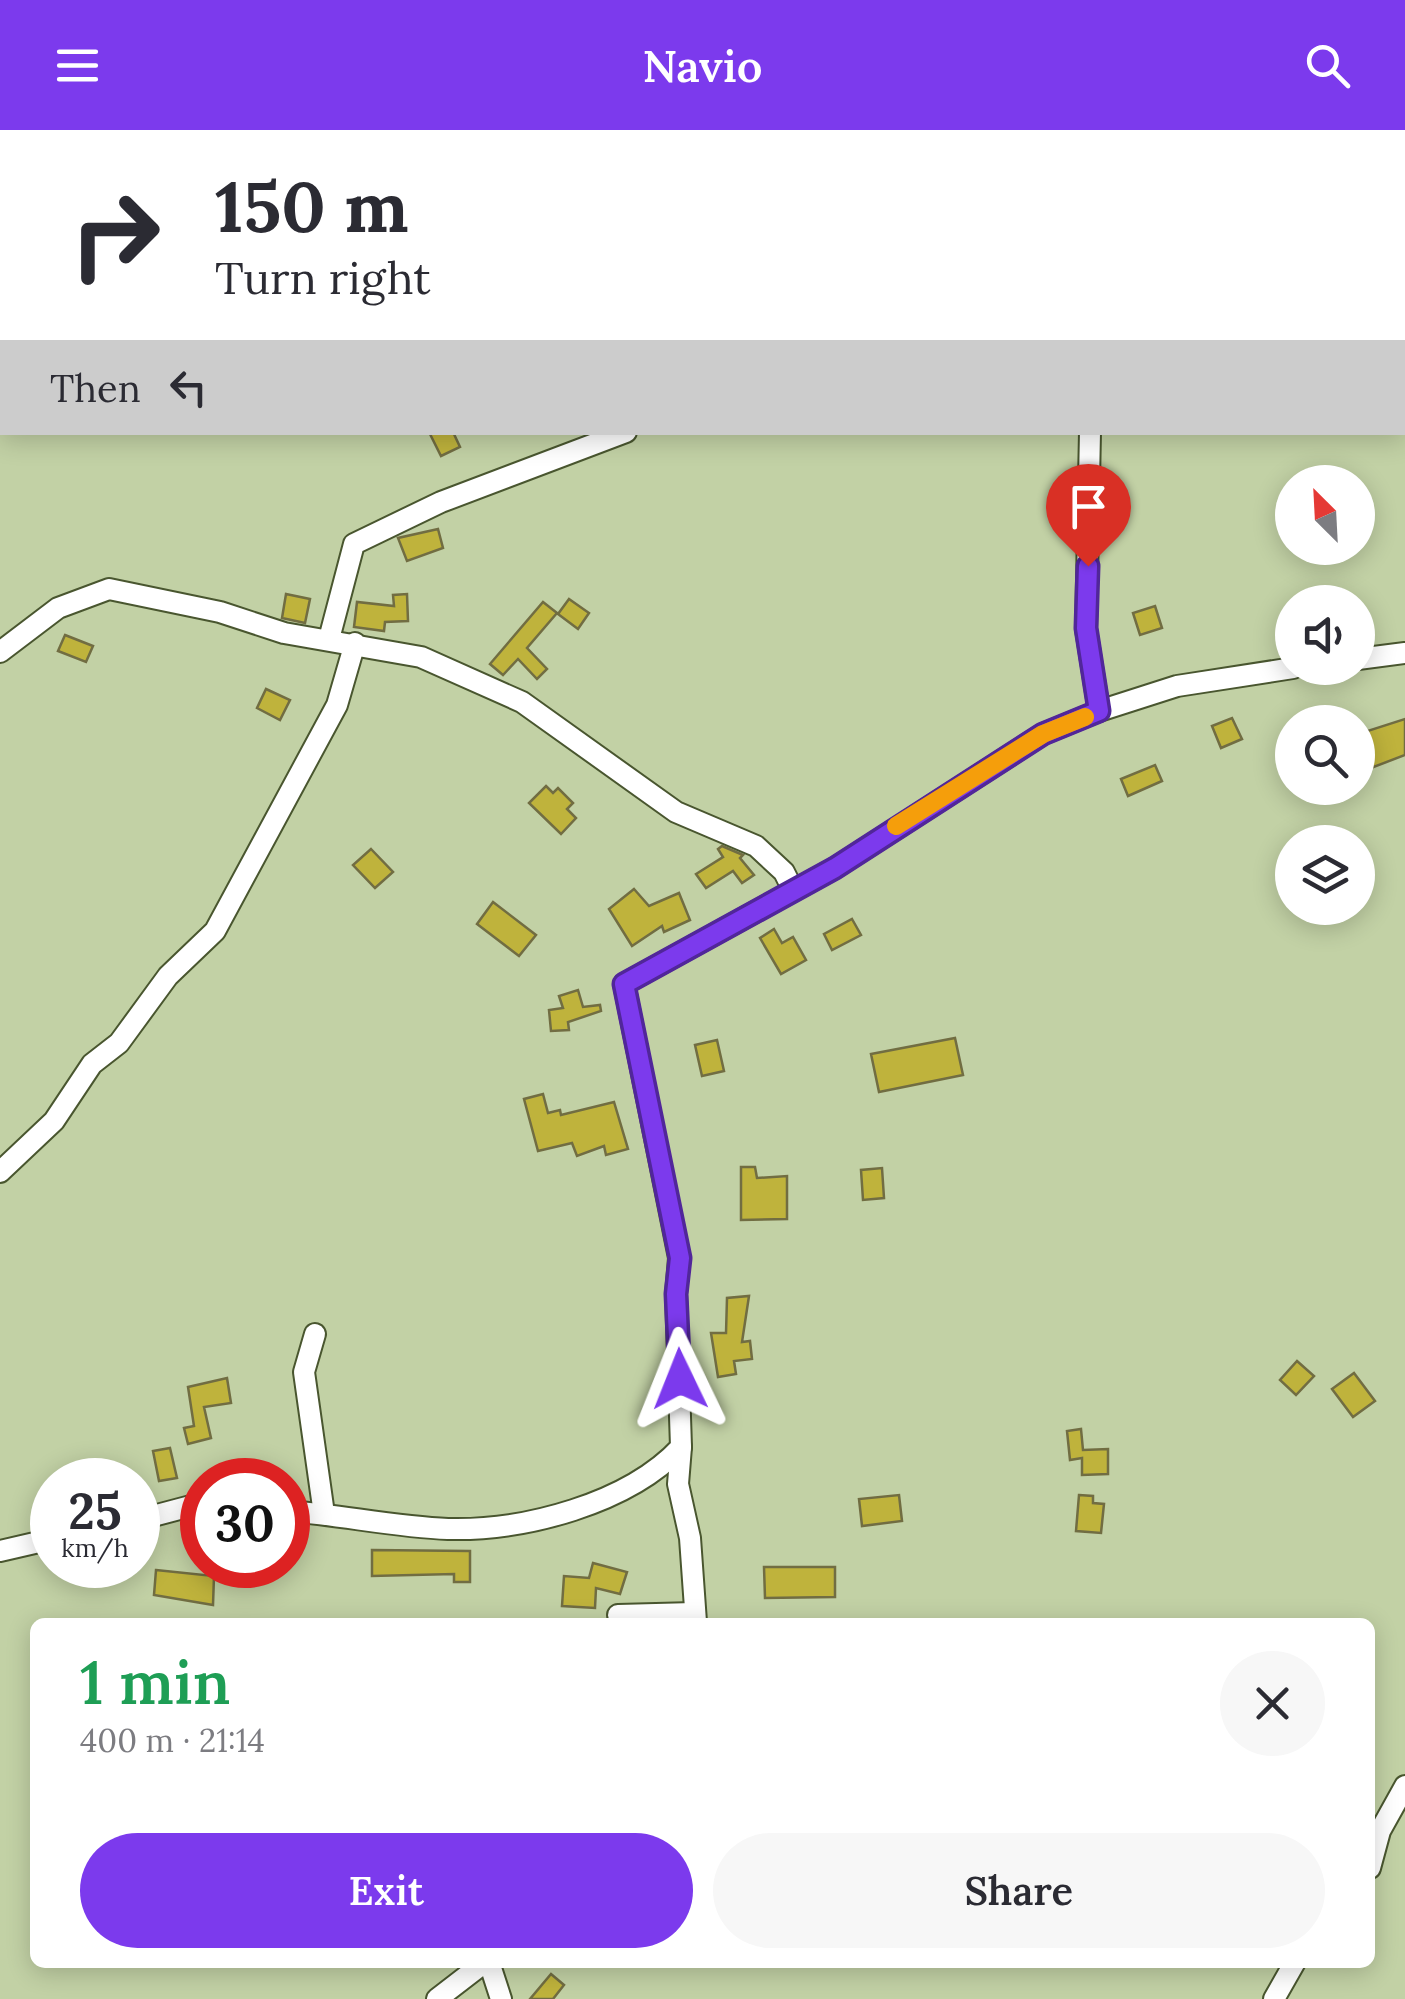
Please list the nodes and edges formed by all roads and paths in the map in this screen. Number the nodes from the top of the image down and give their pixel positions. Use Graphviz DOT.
graph roads {
  1 [pos="618,435"];
  2 [pos="1090,435"];
  3 [pos="329,639"];
  4 [pos="355,643"];
  5 [pos="0,652"];
  6 [pos="1405,653"];
  7 [pos="1375,657"];
  8 [pos="1275,671"];
  9 [pos="1099,711"];
  10 [pos="793,890"];
  11 [pos="0,1172"];
  12 [pos="315,1334"];
  13 [pos="681,1447"];
  14 [pos="310,1513"];
  15 [pos="324,1514"];
  16 [pos="30,1544"];
  17 [pos="0,1551"];
  18 [pos="618,1615"];
  19 [pos="695,1618"];
  20 [pos="1405,1786"];
  21 [pos="1375,1850"];
  22 [pos="479,1968"];
  23 [pos="489,1968"];
  24 [pos="1292,1968"];
  25 [pos="438,1999"];
  26 [pos="500,1999"];
  27 [pos="1274,1999"];
  1 -- 3 [label="street"];
  2 -- 9 [label="street"];
  3 -- 4 [label="street"];
  3 -- 5 [label="street"];
  4 -- 10 [label="street"];
  4 -- 11 [label="street"];
  6 -- 7 [label="street"];
  8 -- 9 [label="street"];
  9 -- 10 [label="street"];
  10 -- 13 [label="street"];
  12 -- 15 [label="street"];
  13 -- 15 [label="street"];
  13 -- 19 [label="street"];
  14 -- 15 [label="street"];
  16 -- 17 [label="street"];
  18 -- 19 [label="street"];
  20 -- 21 [label="street"];
  22 -- 25 [label="street"];
  23 -- 26 [label="street"];
  24 -- 27 [label="street"];
}
